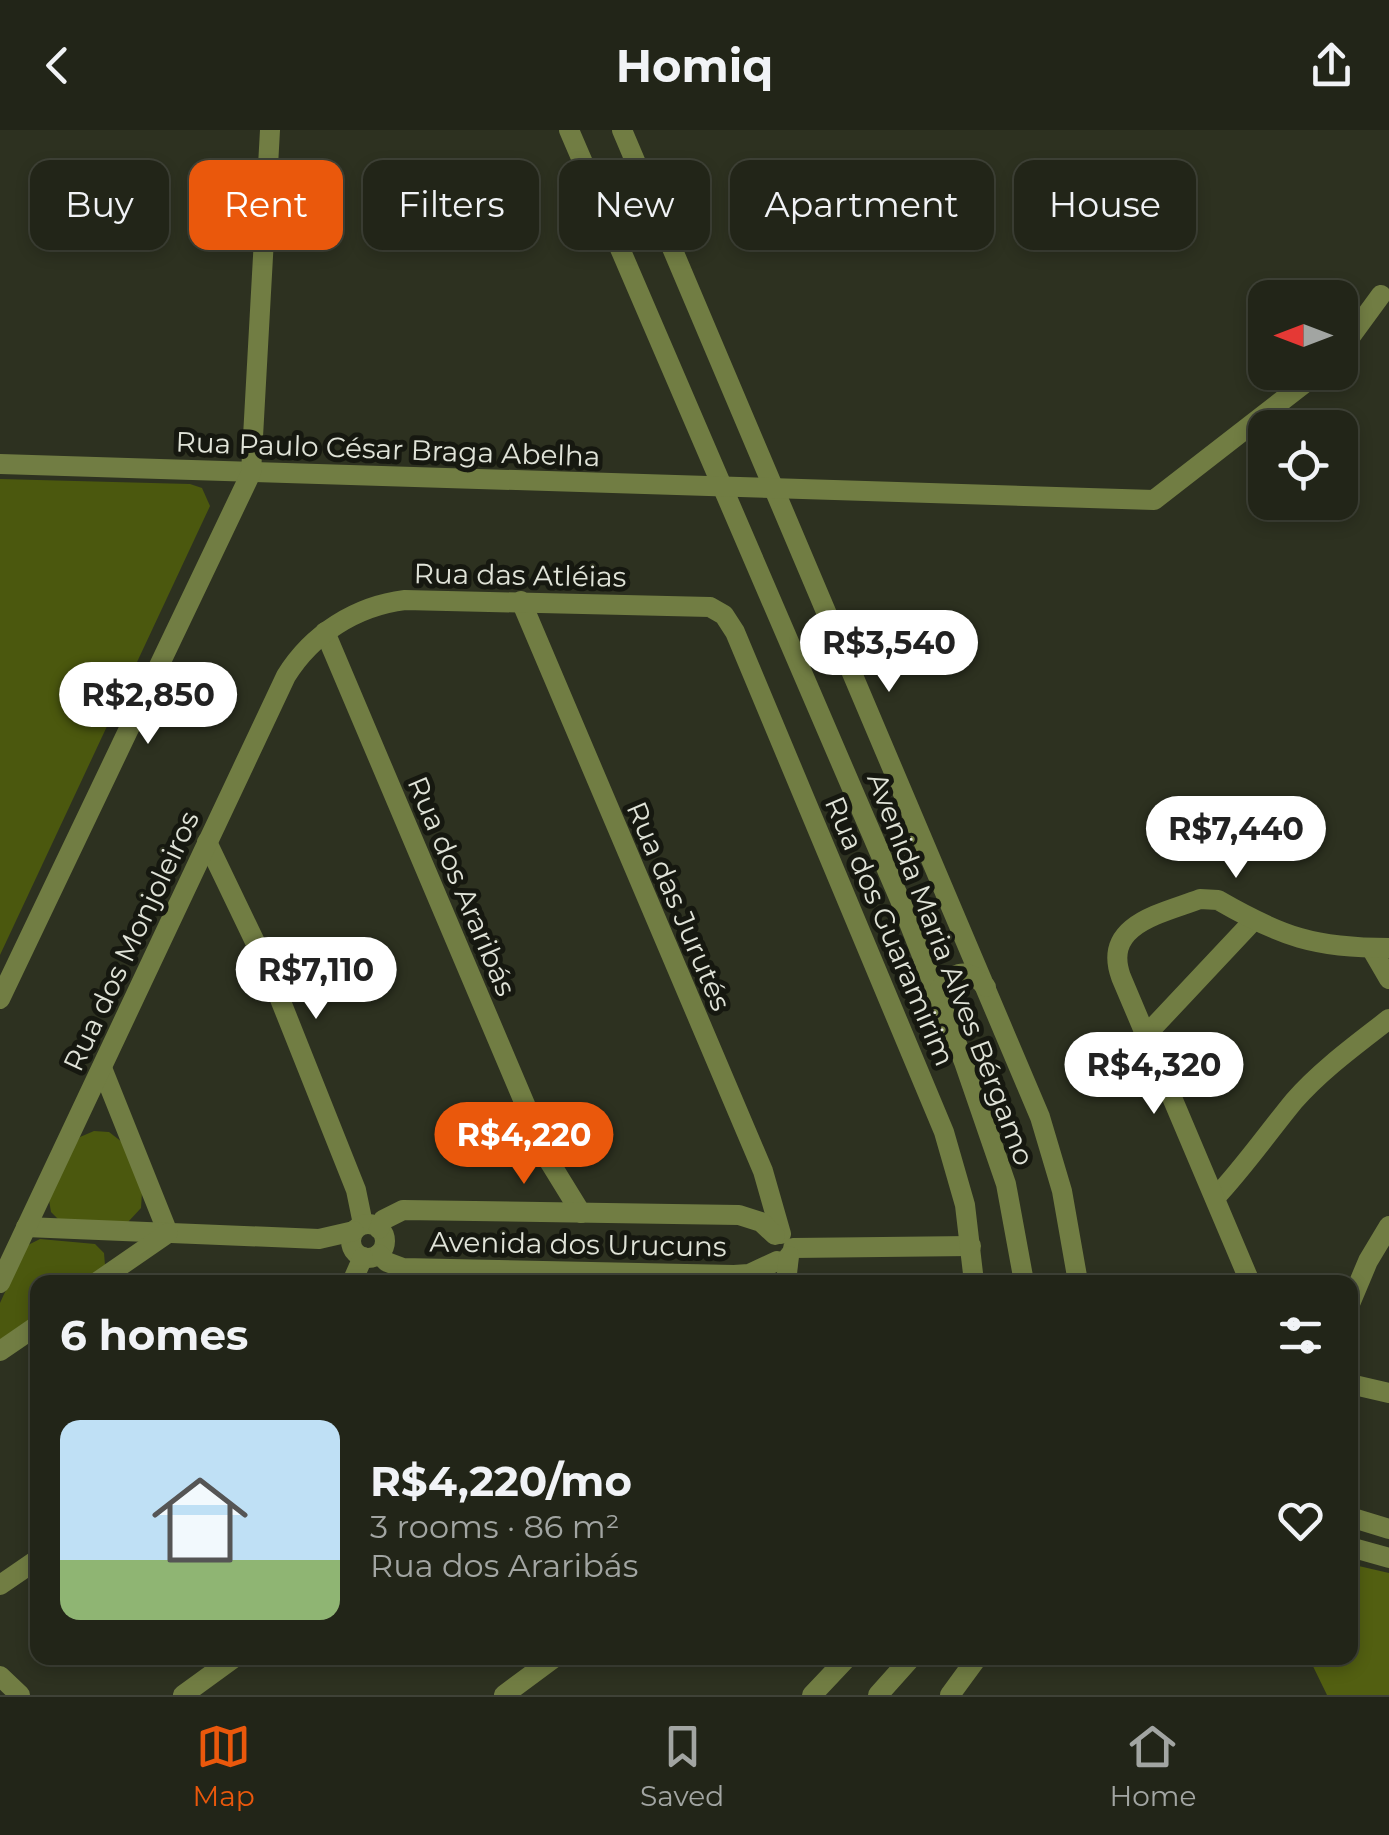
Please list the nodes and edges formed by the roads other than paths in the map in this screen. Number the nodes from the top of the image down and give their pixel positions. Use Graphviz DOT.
graph roads {
  1 [pos="270,130"];
  2 [pos="569,130"];
  3 [pos="622,130"];
  4 [pos="1381,295"];
  5 [pos="1358,326"];
  6 [pos="1296,390"];
  7 [pos="0,464"];
  8 [pos="251,473"];
  9 [pos="722,486"];
  10 [pos="774,486"];
  11 [pos="521,602"];
  12 [pos="720,612"];
  13 [pos="325,632"];
  14 [pos="207,842"];
  15 [pos="1254,920"];
  16 [pos="1380,948"];
  17 [pos="1389,978"];
  18 [pos="988,988"];
  19 [pos="936,994"];
  20 [pos="0,999"];
  21 [pos="1389,1019"];
  22 [pos="1146,1035"];
  23 [pos="102,1068"];
  24 [pos="549,1161"];
  25 [pos="1214,1198"];
  26 [pos="548,1212"];
  27 [pos="581,1213"];
  28 [pos="1389,1226"];
  29 [pos="26,1228"];
  30 [pos="168,1232"];
  31 [pos="366,1241"];
  32 [pos="971,1246"];
  33 [pos="783,1247"];
  34 [pos="107,1275"];
  35 [pos="354,1275"];
  36 [pos="527,1275"];
  37 [pos="734,1275"];
  38 [pos="785,1275"];
  39 [pos="973,1275"];
  40 [pos="1023,1275"];
  41 [pos="1077,1275"];
  42 [pos="1247,1275"];
  43 [pos="0,1282"];
  44 [pos="1358,1284"];
  45 [pos="30,1330"];
  46 [pos="0,1351"];
  47 [pos="1358,1386"];
  48 [pos="1389,1393"];
  49 [pos="1358,1519"];
  50 [pos="1389,1529"];
  51 [pos="1358,1549"];
  52 [pos="1389,1558"];
  53 [pos="30,1564"];
  54 [pos="0,1585"];
  55 [pos="224,1665"];
  56 [pos="545,1665"];
  57 [pos="840,1665"];
  58 [pos="904,1665"];
  59 [pos="973,1665"];
  60 [pos="0,1676"];
  61 [pos="20,1695"];
  62 [pos="183,1695"];
  63 [pos="504,1695"];
  64 [pos="812,1695"];
  65 [pos="878,1695"];
  66 [pos="950,1695"];
  1 -- 8 [label="street"];
  2 -- 9 [label="street, Avenida Maria Alves Bérgamo"];
  3 -- 10 [label="street, Avenida Maria Alves Bérgamo"];
  4 -- 5 [label="street"];
  6 -- 10 [label="street, Rua Paulo César Braga Abelha"];
  7 -- 8 [label="street, Rua Paulo César Braga Abelha"];
  8 -- 9 [label="street, Rua Paulo César Braga Abelha"];
  8 -- 20 [label="street"];
  9 -- 10 [label="street, Rua Paulo César Braga Abelha"];
  9 -- 19 [label="street, Avenida Maria Alves Bérgamo"];
  10 -- 18 [label="street, Avenida Maria Alves Bérgamo"];
  11 -- 12 [label="street, Rua das Atléias"];
  11 -- 13 [label="street, Rua das Atléias"];
  11 -- 33 [label="street, Rua das Jurutés"];
  12 -- 32 [label="street, Rua dos Guaramirim"];
  13 -- 14 [label="street, Rua dos Monjoleiros"];
  13 -- 24 [label="street, Rua dos Araribás"];
  14 -- 23 [label="street, Rua dos Monjoleiros"];
  14 -- 31 [label="street"];
  15 -- 16 [label="street"];
  15 -- 22 [label="street"];
  15 -- 22 [label="street"];
  16 -- 17 [label="street"];
  18 -- 19 [label="street"];
  18 -- 41 [label="street, Avenida Maria Alves Bérgamo"];
  19 -- 40 [label="street, Avenida Maria Alves Bérgamo"];
  21 -- 25 [label="street"];
  22 -- 25 [label="street"];
  23 -- 29 [label="street, Rua dos Monjoleiros"];
  23 -- 30 [label="street"];
  24 -- 26 [label="street, Rua dos Araribás"];
  24 -- 27 [label="street, Rua dos Araribás"];
  25 -- 42 [label="street"];
  26 -- 27 [label="street, Avenida dos Urucuns"];
  26 -- 31 [label="street, Avenida dos Urucuns"];
  27 -- 33 [label="street, Avenida dos Urucuns"];
  28 -- 44 [label="street"];
  29 -- 30 [label="street, Avenida dos Urucuns"];
  29 -- 43 [label="street, Rua dos Monjoleiros"];
  30 -- 31 [label="street, Avenida dos Urucuns"];
  30 -- 34 [label="street"];
  31 -- 35 [label="street"];
  31 -- 36 [label="street, Avenida dos Urucuns"];
  32 -- 33 [label="street, Avenida dos Urucuns"];
  32 -- 39 [label="street, Rua dos Guaramirim"];
  33 -- 37 [label="street, Avenida dos Urucuns"];
  33 -- 38 [label="street, Rua das Jurutés"];
  45 -- 46 [label="street"];
  47 -- 48 [label="street"];
  49 -- 50 [label="street"];
  51 -- 52 [label="street"];
  53 -- 54 [label="street"];
  55 -- 62 [label="street"];
  56 -- 63 [label="street"];
  57 -- 64 [label="street"];
  58 -- 65 [label="street"];
  59 -- 66 [label="street"];
  60 -- 61 [label="street"];
}
